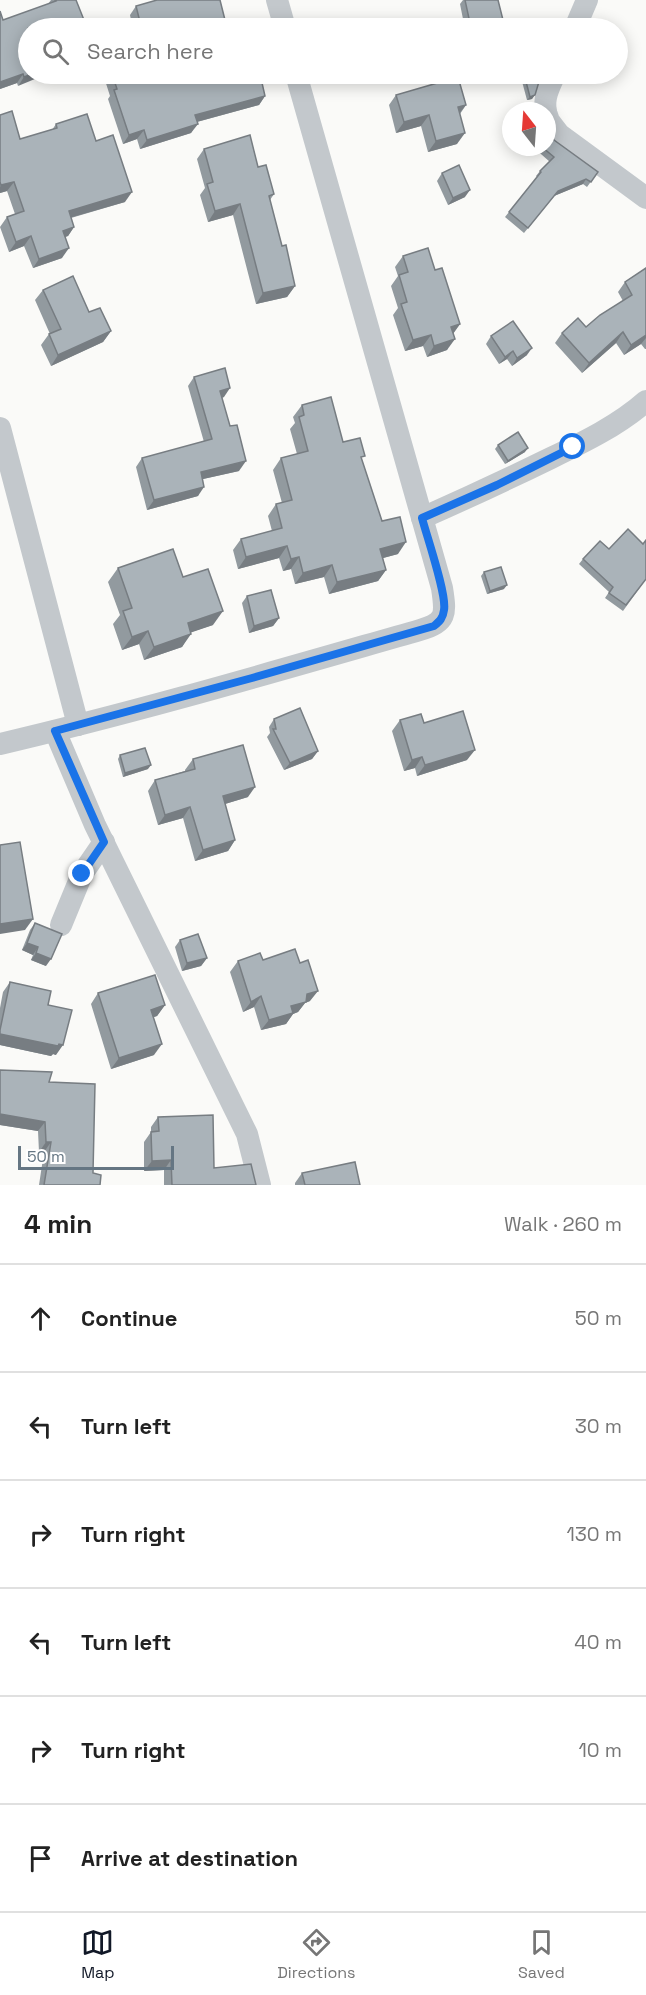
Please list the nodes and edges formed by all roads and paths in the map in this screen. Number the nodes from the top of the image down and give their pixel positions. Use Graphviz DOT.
graph roads {
  1 [pos="277,0"];
  2 [pos="587,0"];
  3 [pos="282,18"];
  4 [pos="579,18"];
  5 [pos="299,84"];
  6 [pos="551,84"];
  7 [pos="545,102"];
  8 [pos="556,130"];
  9 [pos="646,198"];
  10 [pos="646,401"];
  11 [pos="0,428"];
  12 [pos="422,518"];
  13 [pos="78,725"];
  14 [pos="55,731"];
  15 [pos="0,744"];
  16 [pos="104,842"];
  17 [pos="61,925"];
  18 [pos="260,1185"];
  1 -- 3 [label="street"];
  2 -- 4 [label="street"];
  5 -- 12 [label="street"];
  6 -- 7 [label="street"];
  8 -- 9 [label="street"];
  10 -- 12 [label="street"];
  11 -- 13 [label="street"];
  12 -- 13 [label="street"];
  13 -- 14 [label="street"];
  14 -- 15 [label="street"];
  14 -- 16 [label="street"];
  16 -- 17 [label="street"];
  16 -- 18 [label="street"];
}
